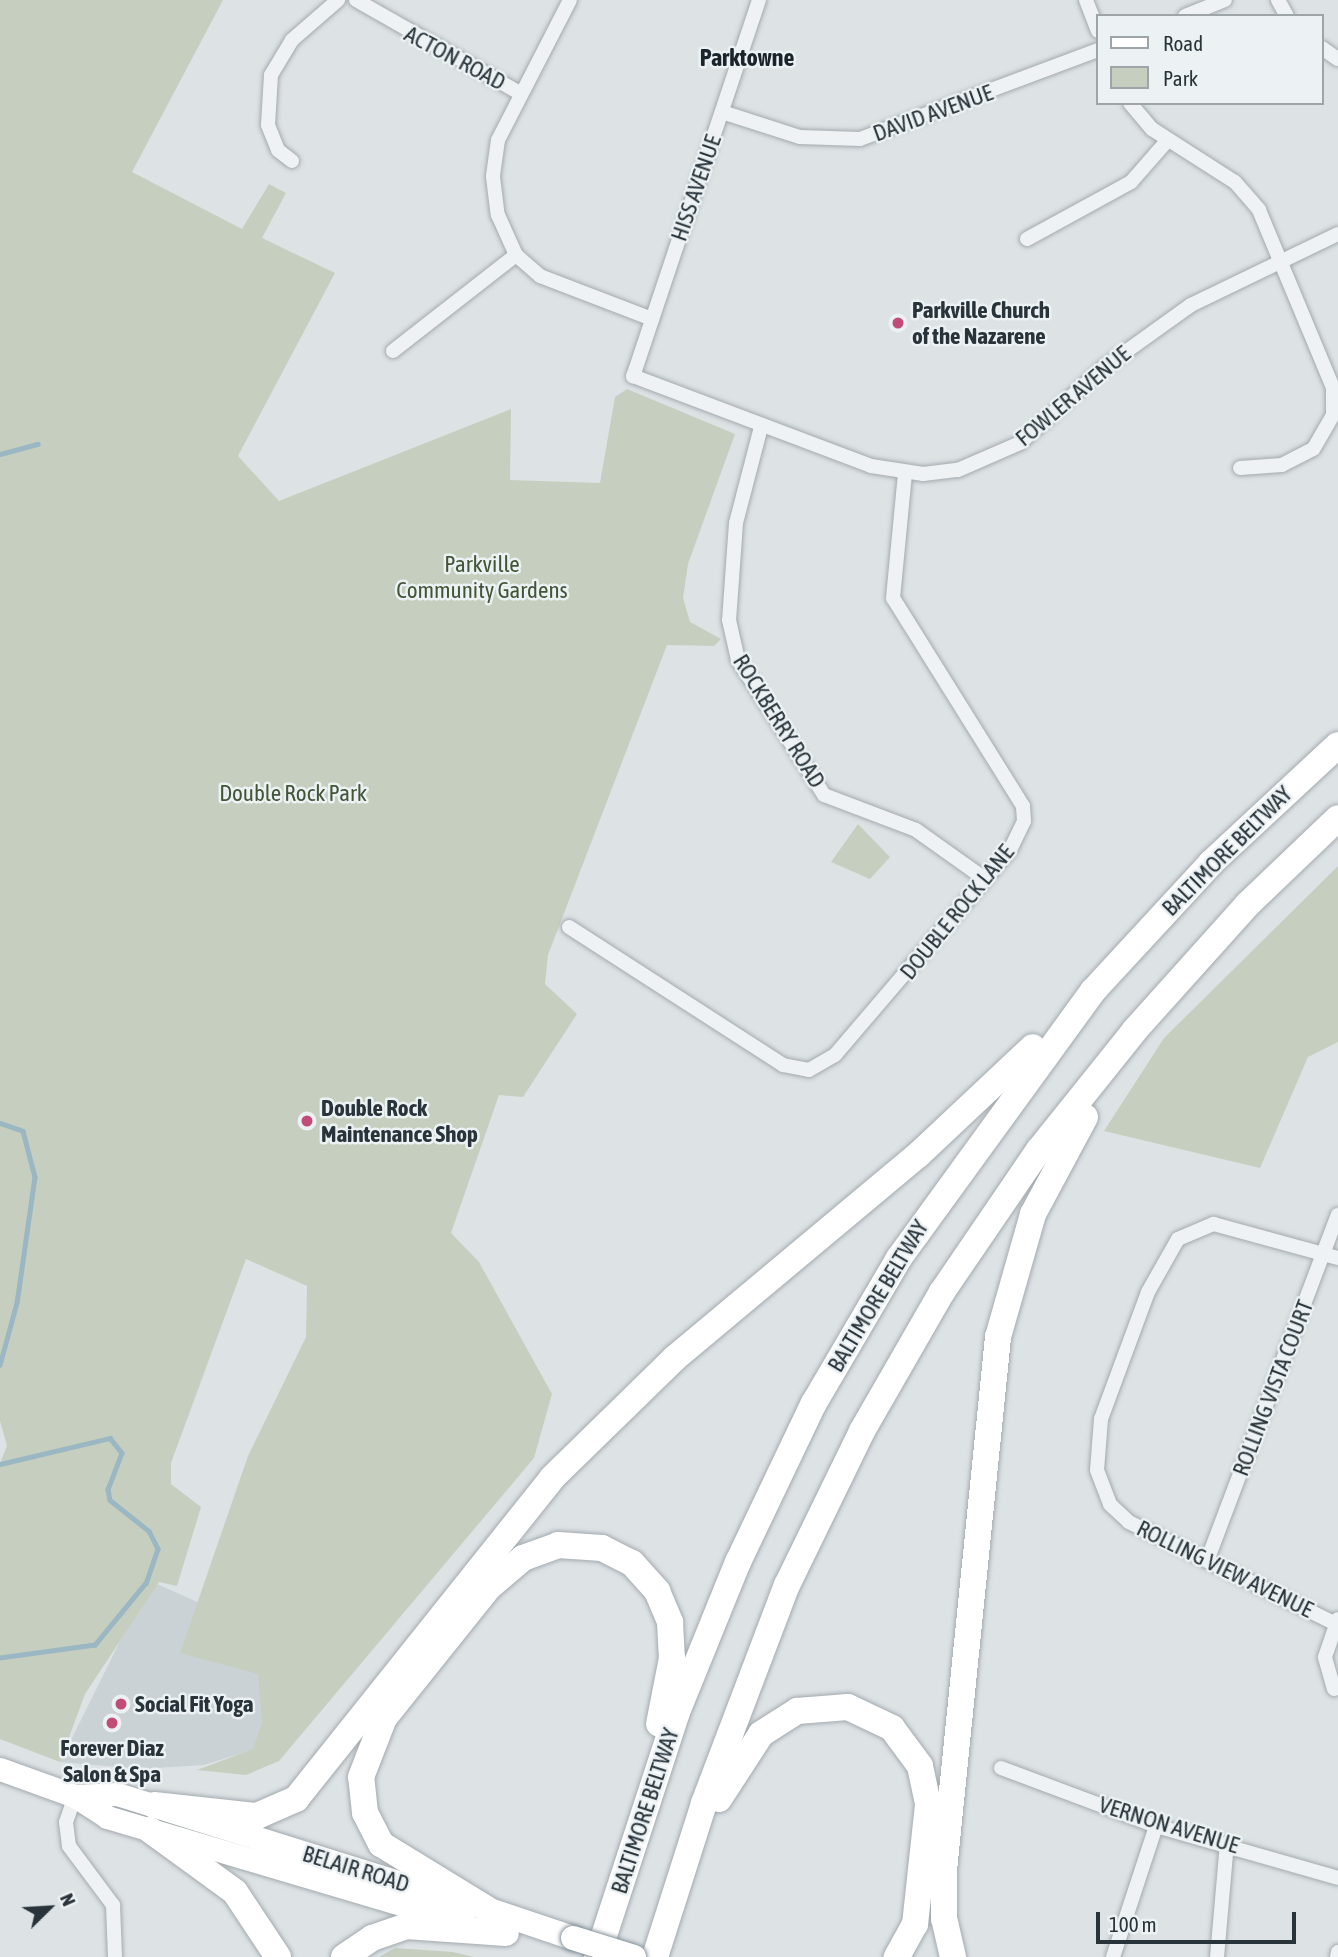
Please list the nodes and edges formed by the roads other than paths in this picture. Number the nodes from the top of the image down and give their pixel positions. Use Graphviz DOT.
graph roads {
  1 [pos="338,0"];
  2 [pos="356,0"];
  3 [pos="570,0"];
  4 [pos="759,0"];
  5 [pos="1086,0"];
  6 [pos="1225,0"];
  7 [pos="1190,14"];
  8 [pos="1096,26"];
  9 [pos="1096,51"];
  10 [pos="520,93"];
  11 [pos="1132,105"];
  12 [pos="722,112"];
  13 [pos="1167,141"];
  14 [pos="292,161"];
  15 [pos="1338,234"];
  16 [pos="1027,239"];
  17 [pos="516,255"];
  18 [pos="1283,256"];
  19 [pos="652,319"];
  20 [pos="393,351"];
  21 [pos="634,376"];
  22 [pos="761,427"];
  23 [pos="1240,468"];
  24 [pos="905,473"];
  25 [pos="1338,745"];
  26 [pos="1329,826"];
  27 [pos="985,878"];
  28 [pos="569,927"];
  29 [pos="1093,991"];
  30 [pos="1338,1215"];
  31 [pos="1331,1256"];
  32 [pos="1207,1561"];
  33 [pos="1337,1621"];
  34 [pos="1334,1689"];
  35 [pos="1001,1768"];
  36 [pos="0,1769"];
  37 [pos="75,1796"];
  38 [pos="153,1818"];
  39 [pos="1156,1826"];
  40 [pos="635,1837"];
  41 [pos="1227,1843"];
  42 [pos="690,1849"];
  43 [pos="1338,1878"];
  44 [pos="487,1909"];
  45 [pos="506,1933"];
  46 [pos="573,1950"];
  47 [pos="116,1957"];
  48 [pos="278,1957"];
  49 [pos="344,1957"];
  50 [pos="597,1957"];
  51 [pos="635,1957"];
  52 [pos="655,1957"];
  53 [pos="897,1957"];
  54 [pos="953,1957"];
  55 [pos="1113,1957"];
  56 [pos="1217,1957"];
  1 -- 14 [label="street"];
  2 -- 10 [label="street, ACTON ROAD"];
  3 -- 10 [label="street"];
  4 -- 12 [label="street, HISS AVENUE"];
  5 -- 8 [label="street"];
  6 -- 7 [label="street"];
  9 -- 12 [label="street, DAVID AVENUE"];
  10 -- 17 [label="street"];
  11 -- 13 [label="street"];
  12 -- 19 [label="street, HISS AVENUE"];
  13 -- 16 [label="street"];
  13 -- 18 [label="street"];
  15 -- 18 [label="street, FOWLER AVENUE"];
  17 -- 19 [label="street"];
  17 -- 20 [label="street"];
  18 -- 23 [label="street"];
  18 -- 24 [label="street, FOWLER AVENUE"];
  19 -- 21 [label="street, HISS AVENUE"];
  21 -- 22 [label="street, FOWLER AVENUE"];
  22 -- 24 [label="street, FOWLER AVENUE"];
  22 -- 27 [label="street, ROCKBERRY ROAD"];
  24 -- 27 [label="street, DOUBLE ROCK LANE"];
  25 -- 29 [label="highway, BALTIMORE BELTWAY"];
  26 -- 42 [label="highway"];
  26 -- 54 [label="highway"];
  27 -- 28 [label="street, DOUBLE ROCK LANE"];
  29 -- 38 [label="highway"];
  29 -- 40 [label="highway, BALTIMORE BELTWAY"];
  30 -- 31 [label="street, ROLLING VISTA COURT"];
  31 -- 32 [label="street, ROLLING VISTA COURT"];
  31 -- 32 [label="street, ROLLING VIEW AVENUE"];
  32 -- 33 [label="street, ROLLING VIEW AVENUE"];
  33 -- 34 [label="street"];
  35 -- 39 [label="street, VERNON AVENUE"];
  36 -- 37 [label="main road, BELAIR ROAD"];
  37 -- 38 [label="main road, BELAIR ROAD"];
  37 -- 47 [label="street"];
  38 -- 44 [label="main road, BELAIR ROAD"];
  38 -- 45 [label="main road, BELAIR ROAD"];
  38 -- 48 [label="highway"];
  39 -- 41 [label="street, VERNON AVENUE"];
  39 -- 55 [label="street"];
  40 -- 44 [label="highway"];
  40 -- 50 [label="highway, BALTIMORE BELTWAY"];
  41 -- 43 [label="street, VERNON AVENUE"];
  41 -- 56 [label="street"];
  42 -- 52 [label="highway"];
  42 -- 53 [label="highway"];
  44 -- 46 [label="highway, BELAIR ROAD"];
  45 -- 46 [label="highway, BELAIR ROAD"];
  45 -- 49 [label="highway"];
  46 -- 51 [label="highway, BELAIR ROAD, bridge"];
}
